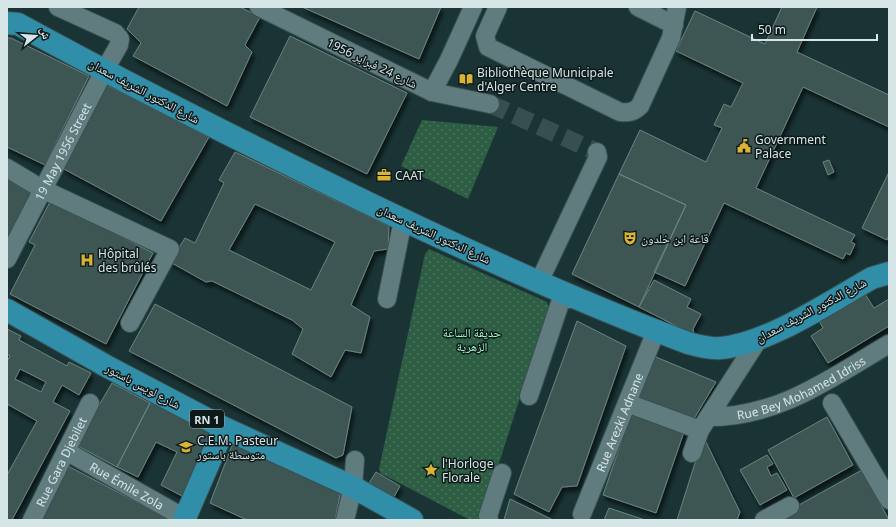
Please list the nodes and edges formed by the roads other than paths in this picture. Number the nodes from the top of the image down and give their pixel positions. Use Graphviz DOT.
graph roads {
  1 [pos="58,7"];
  2 [pos="259,7"];
  3 [pos="473,7"];
  4 [pos="498,7"];
  5 [pos="638,7"];
  6 [pos="678,7"];
  7 [pos="7,23"];
  8 [pos="674,25"];
  9 [pos="104,71"];
  10 [pos="432,92"];
  11 [pos="490,104"];
  12 [pos="597,152"];
  13 [pos="7,168"];
  14 [pos="42,189"];
  15 [pos="403,220"];
  16 [pos="7,259"];
  17 [pos="889,260"];
  18 [pos="881,276"];
  19 [pos="539,282"];
  20 [pos="576,298"];
  21 [pos="387,299"];
  22 [pos="7,310"];
  23 [pos="130,323"];
  24 [pos="656,331"];
  25 [pos="758,340"];
  26 [pos="889,344"];
  27 [pos="529,396"];
  28 [pos="90,403"];
  29 [pos="627,403"];
  30 [pos="832,403"];
  31 [pos="704,424"];
  32 [pos="224,428"];
  33 [pos="66,451"];
  34 [pos="692,453"];
  35 [pos="355,460"];
  36 [pos="502,473"];
  37 [pos="353,487"];
  38 [pos="889,500"];
  39 [pos="790,506"];
  40 [pos="582,514"];
  41 [pos="185,519"];
  42 [pos="32,520"];
  43 [pos="345,520"];
  44 [pos="412,520"];
  45 [pos="489,520"];
  46 [pos="764,520"];
  1 -- 9 [label="street, 19 May 1956 Street"];
  2 -- 10 [label="street, شارع 24 فبراير 1956"];
  3 -- 10 [label="street"];
  4 -- 8 [label="street"];
  5 -- 8 [label="street"];
  6 -- 8 [label="street"];
  7 -- 9 [label="main road, شارغ الدكتور الشريف سعدان"];
  9 -- 14 [label="street, 19 May 1956 Street"];
  9 -- 15 [label="main road, شارغ الدكتور الشريف سعدان"];
  10 -- 11 [label="street, شارع 24 فبراير 1956"];
  12 -- 19 [label="street"];
  13 -- 14 [label="street"];
  14 -- 16 [label="street, 19 May 1956 Street"];
  14 -- 23 [label="street"];
  15 -- 19 [label="main road, شارغ الدكتور الشريف سعدان"];
  15 -- 21 [label="street"];
  17 -- 18 [label="main road"];
  18 -- 25 [label="main road, شارغ الدكتور الشريف سعدان"];
  19 -- 20 [label="main road, شارغ الدكتور الشريف سعدان"];
  20 -- 24 [label="main road, شارغ الدكتور الشريف سعدان"];
  20 -- 27 [label="street"];
  22 -- 32 [label="main road, شارع لويس باستور / RN 1"];
  24 -- 25 [label="main road, شارغ الدكتور الشريف سعدان"];
  24 -- 29 [label="street, Rue Arezki Adnane"];
  25 -- 31 [label="street"];
  26 -- 31 [label="street, Rue Bey Mohamed Idriss"];
  28 -- 33 [label="street, Rue Gara Djebilet"];
  29 -- 31 [label="street"];
  29 -- 40 [label="street, Rue Arezki Adnane"];
  30 -- 38 [label="street"];
  31 -- 34 [label="street"];
  32 -- 37 [label="main road, شارع لويس باستور / RN 1"];
  32 -- 41 [label="main road"];
  33 -- 41 [label="street, Rue Émile Zola"];
  33 -- 42 [label="street, Rue Gara Djebilet"];
  35 -- 37 [label="street"];
  36 -- 45 [label="street"];
  37 -- 43 [label="street"];
  37 -- 44 [label="main road, شارع لويس باستور / RN 1"];
  39 -- 46 [label="street"];
}
